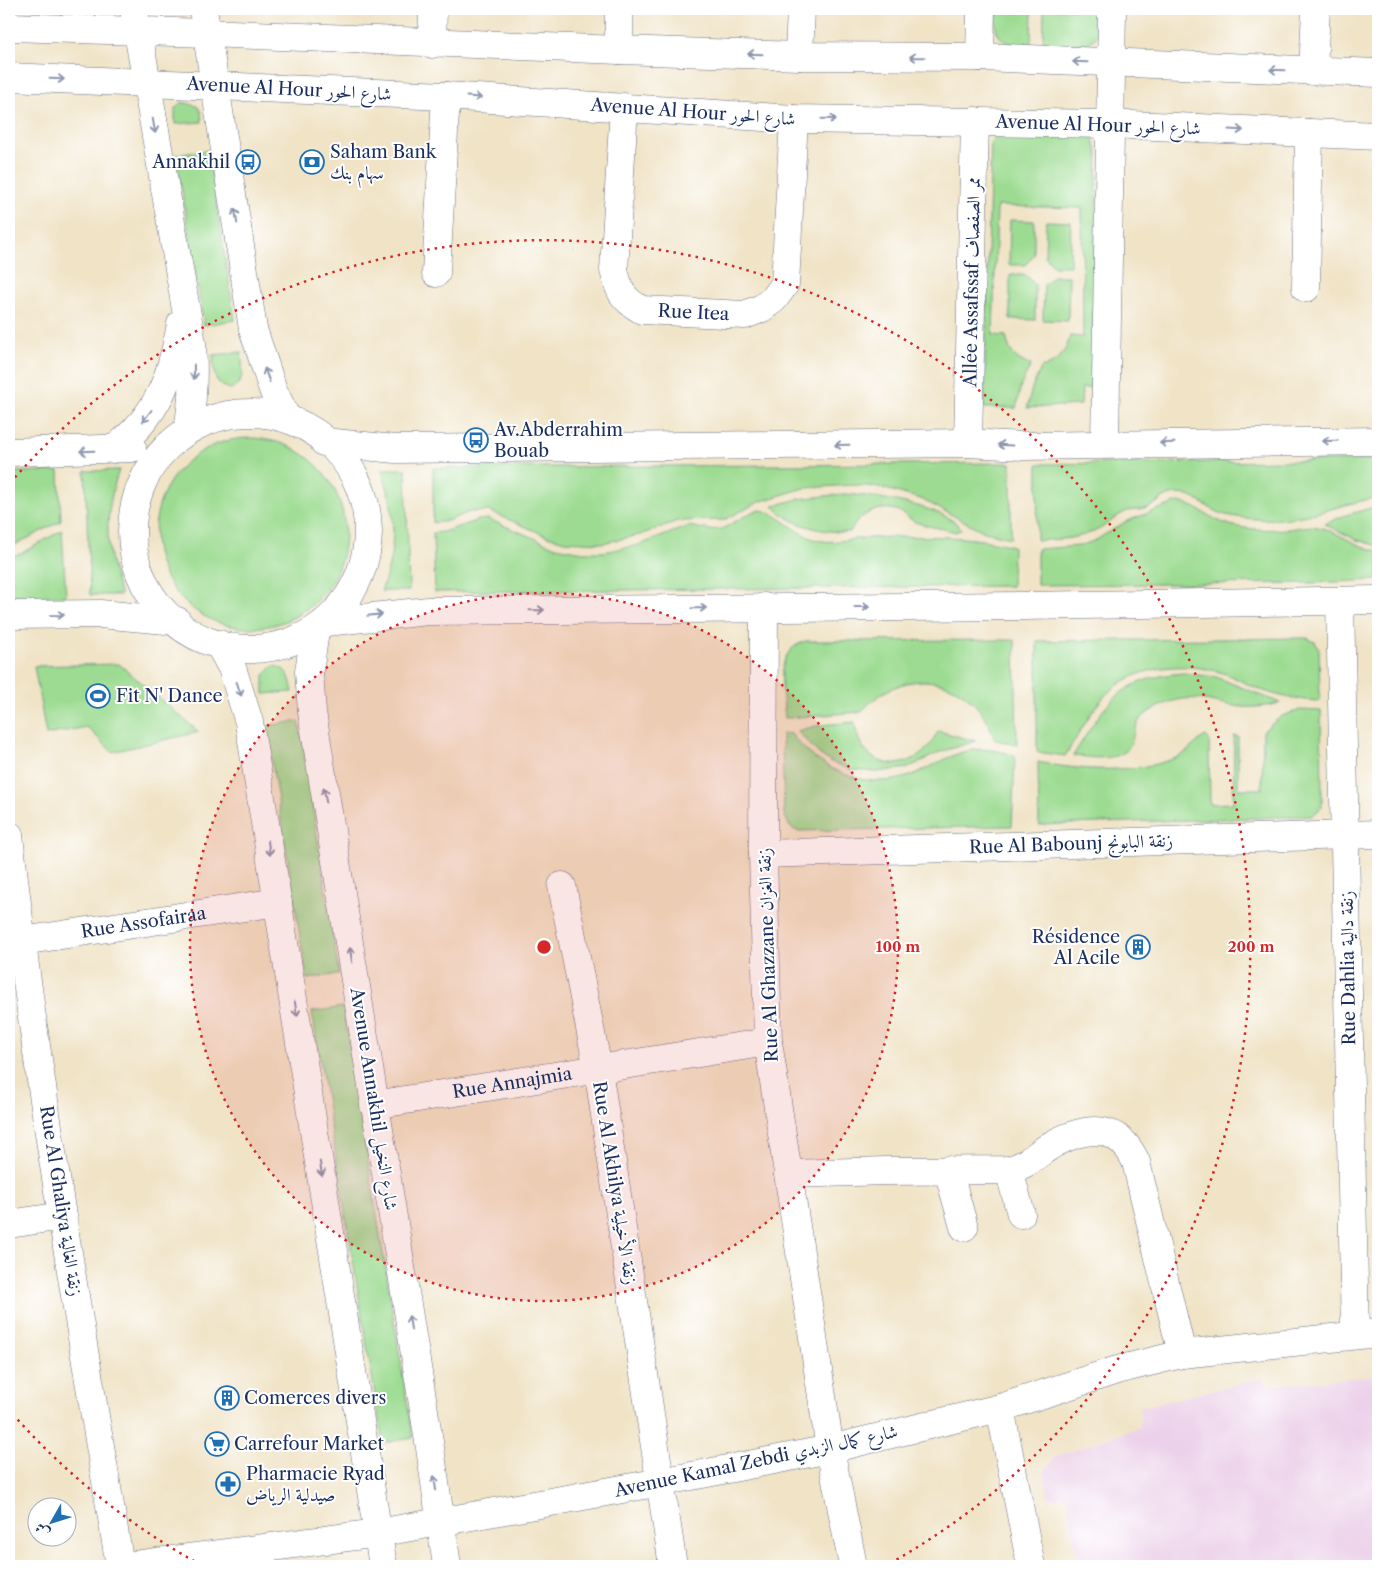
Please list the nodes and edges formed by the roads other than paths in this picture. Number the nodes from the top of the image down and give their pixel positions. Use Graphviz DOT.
graph roads {
  1 [pos="432,9"];
  2 [pos="619,9"];
  3 [pos="801,9"];
  4 [pos="981,9"];
  5 [pos="1112,9"];
  6 [pos="1316,9"];
  7 [pos="135,20"];
  8 [pos="205,21"];
  9 [pos="9,27"];
  10 [pos="432,44"];
  11 [pos="619,50"];
  12 [pos="799,56"];
  13 [pos="980,57"];
  14 [pos="1111,63"];
  15 [pos="1313,71"];
  16 [pos="1378,73"];
  17 [pos="9,77"];
  18 [pos="146,82"];
  19 [pos="216,86"];
  20 [pos="446,96"];
  21 [pos="624,106"];
  22 [pos="794,119"];
  23 [pos="975,121"];
  24 [pos="1109,124"];
  25 [pos="1309,134"];
  26 [pos="1378,136"];
  27 [pos="436,273"];
  28 [pos="1306,288"];
  29 [pos="185,306"];
  30 [pos="287,420"];
  31 [pos="179,437"];
  32 [pos="1378,441"];
  33 [pos="324,442"];
  34 [pos="968,443"];
  35 [pos="1105,444"];
  36 [pos="114,449"];
  37 [pos="9,452"];
  38 [pos="1378,600"];
  39 [pos="1340,601"];
  40 [pos="764,607"];
  41 [pos="9,615"];
  42 [pos="177,621"];
  43 [pos="321,627"];
  44 [pos="219,644"];
  45 [pos="1345,834"];
  46 [pos="1378,834"];
  47 [pos="9,835"];
  48 [pos="763,854"];
  49 [pos="562,886"];
  50 [pos="278,902"];
  51 [pos="15,941"];
  52 [pos="768,1042"];
  53 [pos="598,1069"];
  54 [pos="374,1105"];
  55 [pos="948,1170"];
  56 [pos="1009,1170"];
  57 [pos="788,1174"];
  58 [pos="1021,1214"];
  59 [pos="63,1216"];
  60 [pos="9,1224"];
  61 [pos="964,1227"];
  62 [pos="1366,1334"];
  63 [pos="1182,1354"];
  64 [pos="1000,1408"];
  65 [pos="830,1449"];
  66 [pos="661,1482"];
  67 [pos="441,1522"];
  68 [pos="378,1532"];
  69 [pos="120,1566"];
  70 [pos="127,1566"];
  71 [pos="383,1566"];
  72 [pos="447,1566"];
  73 [pos="673,1566"];
  74 [pos="854,1566"];
  75 [pos="1031,1566"];
  1 -- 10 [label="street"];
  2 -- 11 [label="street"];
  3 -- 12 [label="street"];
  4 -- 13 [label="street"];
  5 -- 14 [label="street"];
  6 -- 15 [label="street"];
  7 -- 8 [label="street"];
  7 -- 9 [label="street"];
  7 -- 18 [label="street"];
  8 -- 10 [label="street"];
  8 -- 19 [label="street"];
  10 -- 11 [label="street"];
  12 -- 11 [label="street, one-way"];
  13 -- 12 [label="street, one-way"];
  14 -- 13 [label="street, one-way"];
  15 -- 14 [label="street, one-way"];
  14 -- 24 [label="street"];
  15 -- 16 [label="street"];
  17 -- 18 [label="street, Avenue Al Hour شارع الحور, one-way"];
  18 -- 19 [label="street, Avenue Al Hour شارع الحور"];
  18 -- 29 [label="street, one-way"];
  19 -- 20 [label="street, Avenue Al Hour شارع الحور"];
  30 -- 19 [label="street, one-way"];
  20 -- 21 [label="street, Avenue Al Hour شارع الحور, one-way"];
  20 -- 27 [label="street"];
  21 -- 22 [label="street, Avenue Al Hour شارع الحور"];
  21 -- 22 [label="street, Rue Itea"];
  22 -- 23 [label="street, Avenue Al Hour شارع الحور, one-way"];
  23 -- 24 [label="street, Avenue Al Hour شارع الحور"];
  23 -- 34 [label="street, Allée Assafssaf ممر الصفصاف"];
  24 -- 25 [label="street, Avenue Al Hour شارع الحور, one-way"];
  24 -- 35 [label="street"];
  25 -- 26 [label="street, Avenue Al Hour شارع الحور"];
  25 -- 28 [label="street"];
  29 -- 31 [label="street, one-way"];
  29 -- 36 [label="street, one-way"];
  30 -- 31 [label="street"];
  30 -- 33 [label="street"];
  31 -- 36 [label="street"];
  31 -- 42 [label="street"];
  32 -- 35 [label="street, one-way"];
  34 -- 33 [label="street, one-way"];
  33 -- 43 [label="street"];
  35 -- 34 [label="street, one-way"];
  36 -- 37 [label="street, one-way"];
  38 -- 39 [label="street"];
  40 -- 39 [label="street, one-way"];
  39 -- 45 [label="street, Rue Dahlia زنقة دالية"];
  43 -- 40 [label="street, one-way"];
  40 -- 48 [label="street, Rue Al Ghazzane زنقة الغزان"];
  41 -- 42 [label="street, one-way"];
  42 -- 44 [label="street"];
  43 -- 44 [label="street"];
  54 -- 43 [label="street, Avenue Annakhil شارع النخيل, one-way"];
  44 -- 50 [label="street, one-way"];
  45 -- 46 [label="street, Rue Al Babounj زنقة البابونج"];
  45 -- 48 [label="street, Rue Al Babounj زنقة البابونج"];
  45 -- 62 [label="street, Rue Dahlia زنقة دالية"];
  47 -- 51 [label="street, Rue Al Ghaliya زنقة الغالية"];
  48 -- 52 [label="street, Rue Al Ghazzane زنقة الغزان"];
  49 -- 53 [label="street, Rue Al Akhilya زنقة الأخيلية"];
  50 -- 51 [label="street, Rue Assofairaa"];
  50 -- 68 [label="street, one-way"];
  51 -- 59 [label="street, Rue Al Ghaliya زنقة الغالية"];
  52 -- 53 [label="street, Rue Annajmia"];
  52 -- 57 [label="street, Rue Al Ghazzane زنقة الغزان"];
  53 -- 54 [label="street, Rue Annajmia"];
  53 -- 66 [label="street, Rue Al Akhilya زنقة الأخيلية"];
  67 -- 54 [label="street, Avenue Annakhil شارع النخيل, one-way"];
  55 -- 56 [label="street"];
  55 -- 57 [label="street"];
  55 -- 61 [label="street"];
  56 -- 58 [label="street"];
  56 -- 63 [label="street"];
  57 -- 65 [label="street, Rue Al Ghazzane زنقة الغزان"];
  59 -- 60 [label="street"];
  59 -- 69 [label="street, Rue Al Ghaliya زنقة الغالية"];
  62 -- 63 [label="street, Avenue Kamal Zebdi شارع كمال الزبدي"];
  63 -- 64 [label="street, Avenue Kamal Zebdi شارع كمال الزبدي"];
  64 -- 65 [label="street, Avenue Kamal Zebdi شارع كمال الزبدي"];
  64 -- 75 [label="street"];
  65 -- 66 [label="street, Avenue Kamal Zebdi شارع كمال الزبدي"];
  65 -- 74 [label="street, Rue Al Ghazzane زنقة الغزان"];
  66 -- 67 [label="street, Avenue Kamal Zebdi شارع كمال الزبدي"];
  66 -- 73 [label="street, Rue Al Akhilya زنقة الأخيلية"];
  67 -- 68 [label="street, Avenue Kamal Zebdi شارع كمال الزبدي"];
  67 -- 72 [label="street, Avenue Annakhil شارع النخيل"];
  68 -- 70 [label="street, Avenue Kamal Zebdi شارع كمال الزبدي"];
  68 -- 71 [label="street"];
}
